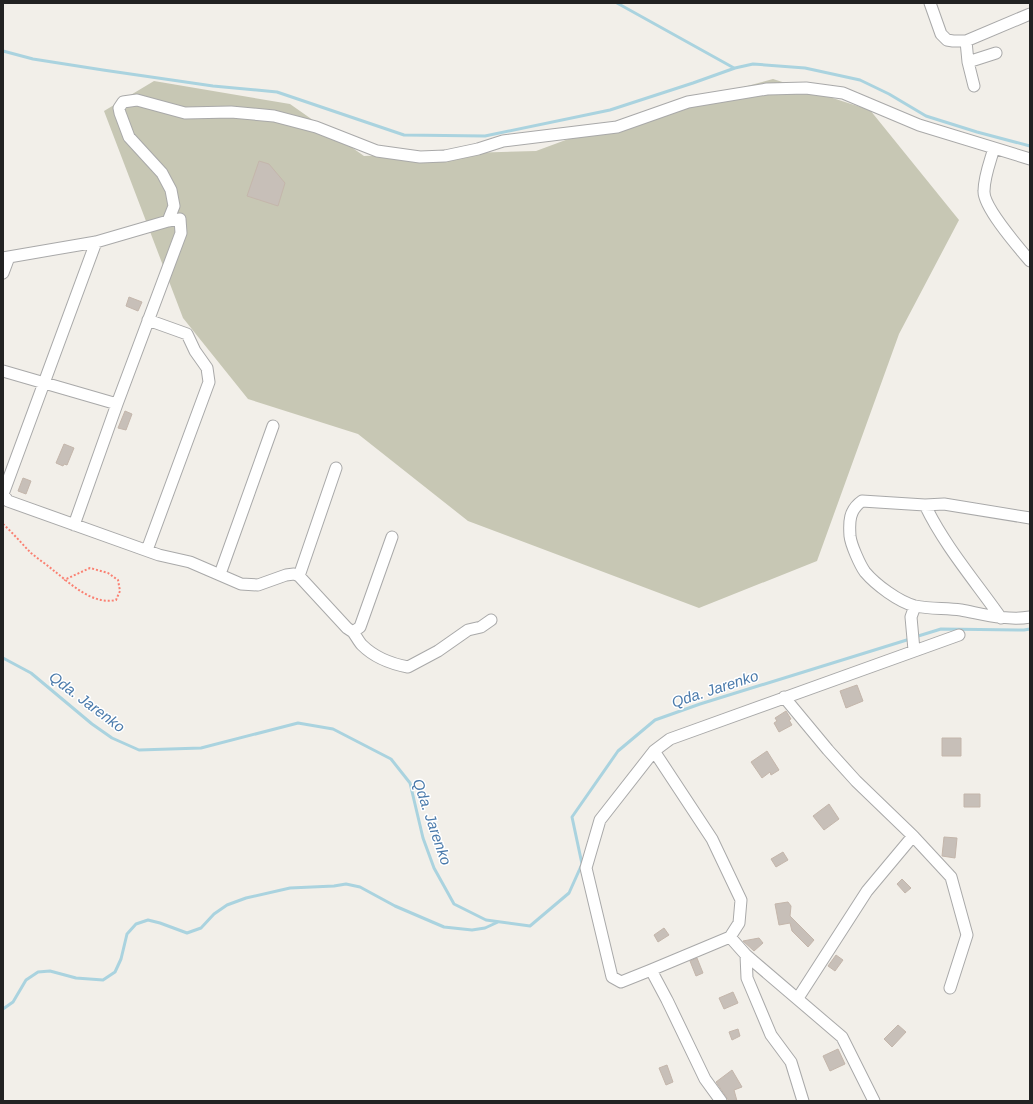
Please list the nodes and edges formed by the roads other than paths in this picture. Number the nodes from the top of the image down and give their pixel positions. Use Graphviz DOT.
graph roads {
  1 [pos="930,3"];
  2 [pos="1030,14"];
  3 [pos="966,41"];
  4 [pos="996,53"];
  5 [pos="968,62"];
  6 [pos="974,86"];
  7 [pos="994,148"];
  8 [pos="1030,159"];
  9 [pos="168,221"];
  10 [pos="96,242"];
  11 [pos="6,258"];
  12 [pos="1030,260"];
  13 [pos="3,273"];
  14 [pos="148,320"];
  15 [pos="3,371"];
  16 [pos="44,382"];
  17 [pos="117,404"];
  18 [pos="273,426"];
  19 [pos="336,468"];
  20 [pos="3,494"];
  21 [pos="925,505"];
  22 [pos="1030,518"];
  23 [pos="74,525"];
  24 [pos="392,536"];
  25 [pos="147,550"];
  26 [pos="220,574"];
  27 [pos="299,576"];
  28 [pos="914,606"];
  29 [pos="1030,617"];
  30 [pos="1001,618"];
  31 [pos="491,620"];
  32 [pos="353,632"];
  33 [pos="958,636"];
  34 [pos="914,650"];
  35 [pos="784,697"];
  36 [pos="654,751"];
  37 [pos="913,836"];
  38 [pos="730,937"];
  39 [pos="746,956"];
  40 [pos="651,970"];
  41 [pos="950,988"];
  42 [pos="798,998"];
  43 [pos="721,1101"];
  44 [pos="804,1101"];
  45 [pos="874,1101"];
  1 -- 3 [label="street"];
  2 -- 3 [label="street"];
  3 -- 5 [label="street"];
  4 -- 5 [label="street"];
  5 -- 6 [label="street"];
  7 -- 8 [label="street"];
  7 -- 9 [label="street"];
  7 -- 12 [label="street"];
  9 -- 10 [label="street"];
  9 -- 14 [label="street"];
  10 -- 11 [label="street"];
  10 -- 16 [label="street"];
  11 -- 13 [label="street"];
  14 -- 17 [label="street"];
  14 -- 25 [label="street"];
  15 -- 16 [label="street"];
  16 -- 17 [label="street"];
  16 -- 20 [label="street"];
  17 -- 23 [label="street"];
  18 -- 26 [label="street"];
  19 -- 27 [label="street"];
  20 -- 23 [label="street"];
  21 -- 22 [label="street"];
  21 -- 28 [label="street"];
  21 -- 30 [label="street"];
  23 -- 25 [label="street"];
  24 -- 32 [label="street"];
  25 -- 26 [label="street"];
  26 -- 27 [label="street"];
  27 -- 32 [label="street"];
  28 -- 30 [label="street"];
  28 -- 34 [label="street"];
  29 -- 30 [label="street"];
  31 -- 32 [label="street"];
  33 -- 34 [label="street"];
  34 -- 35 [label="street"];
  35 -- 36 [label="street"];
  35 -- 37 [label="street"];
  36 -- 38 [label="street"];
  36 -- 40 [label="street"];
  37 -- 41 [label="street"];
  37 -- 42 [label="street"];
  38 -- 39 [label="street"];
  38 -- 40 [label="street"];
  39 -- 42 [label="street"];
  39 -- 44 [label="street"];
  40 -- 43 [label="street"];
  42 -- 45 [label="street"];
}
